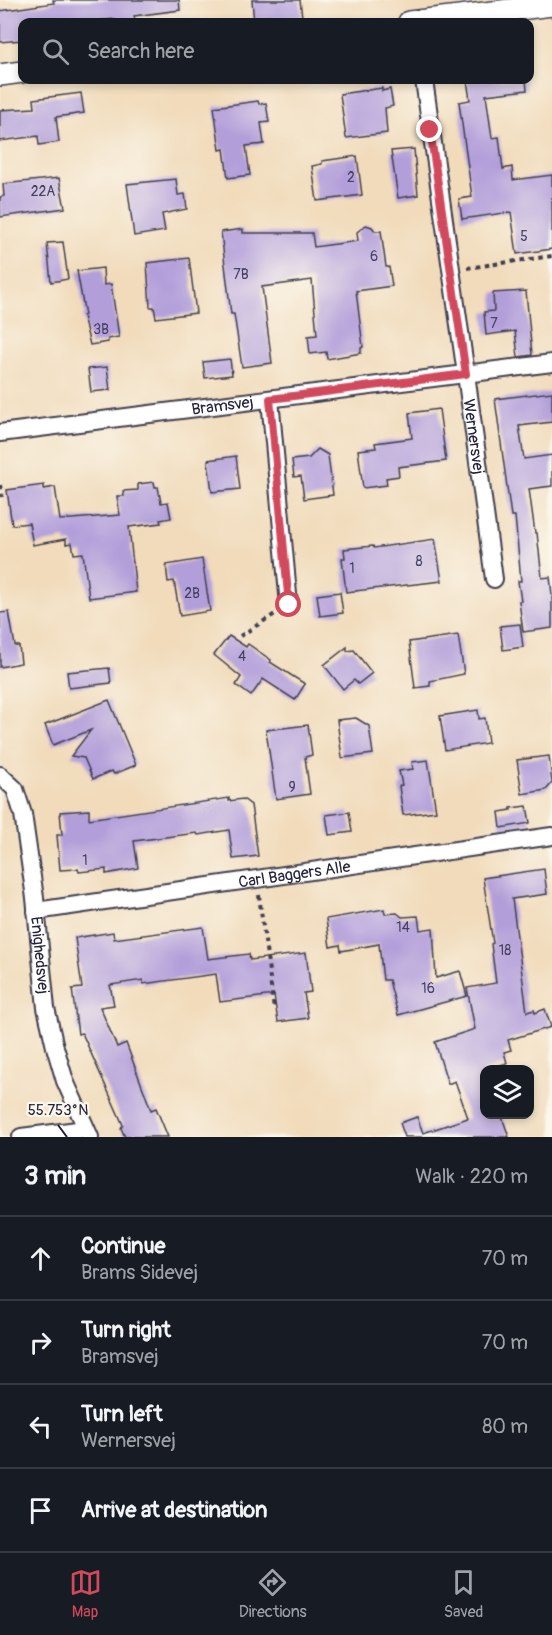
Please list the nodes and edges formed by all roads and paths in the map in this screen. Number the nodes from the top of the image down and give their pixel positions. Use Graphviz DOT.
graph roads {
  1 [pos="552,5"];
  2 [pos="448,18"];
  3 [pos="18,73"];
  4 [pos="0,75"];
  5 [pos="425,84"];
  6 [pos="552,255"];
  7 [pos="451,270"];
  8 [pos="552,363"];
  9 [pos="466,374"];
  10 [pos="270,399"];
  11 [pos="0,433"];
  12 [pos="0,485"];
  13 [pos="2,497"];
  14 [pos="494,579"];
  15 [pos="289,605"];
  16 [pos="240,636"];
  17 [pos="0,775"];
  18 [pos="552,836"];
  19 [pos="257,879"];
  20 [pos="36,911"];
  21 [pos="274,1010"];
  22 [pos="88,1133"];
  23 [pos="21,1137"];
  1 -- 2 [label="street"];
  3 -- 4 [label="street"];
  5 -- 7 [label="street, Wernersvej"];
  6 -- 7 [label="path"];
  7 -- 9 [label="street, Wernersvej"];
  8 -- 9 [label="street, Bramsvej"];
  9 -- 10 [label="street, Bramsvej"];
  9 -- 14 [label="street, Wernersvej"];
  10 -- 11 [label="street, Bramsvej"];
  10 -- 15 [label="street"];
  12 -- 13 [label="path"];
  15 -- 16 [label="path"];
  17 -- 20 [label="street, Enighedsvej"];
  18 -- 19 [label="street, Carl Baggers Alle"];
  19 -- 20 [label="street, Carl Baggers Alle"];
  19 -- 21 [label="path"];
  20 -- 22 [label="street, Enighedsvej"];
  22 -- 23 [label="street"];
}
